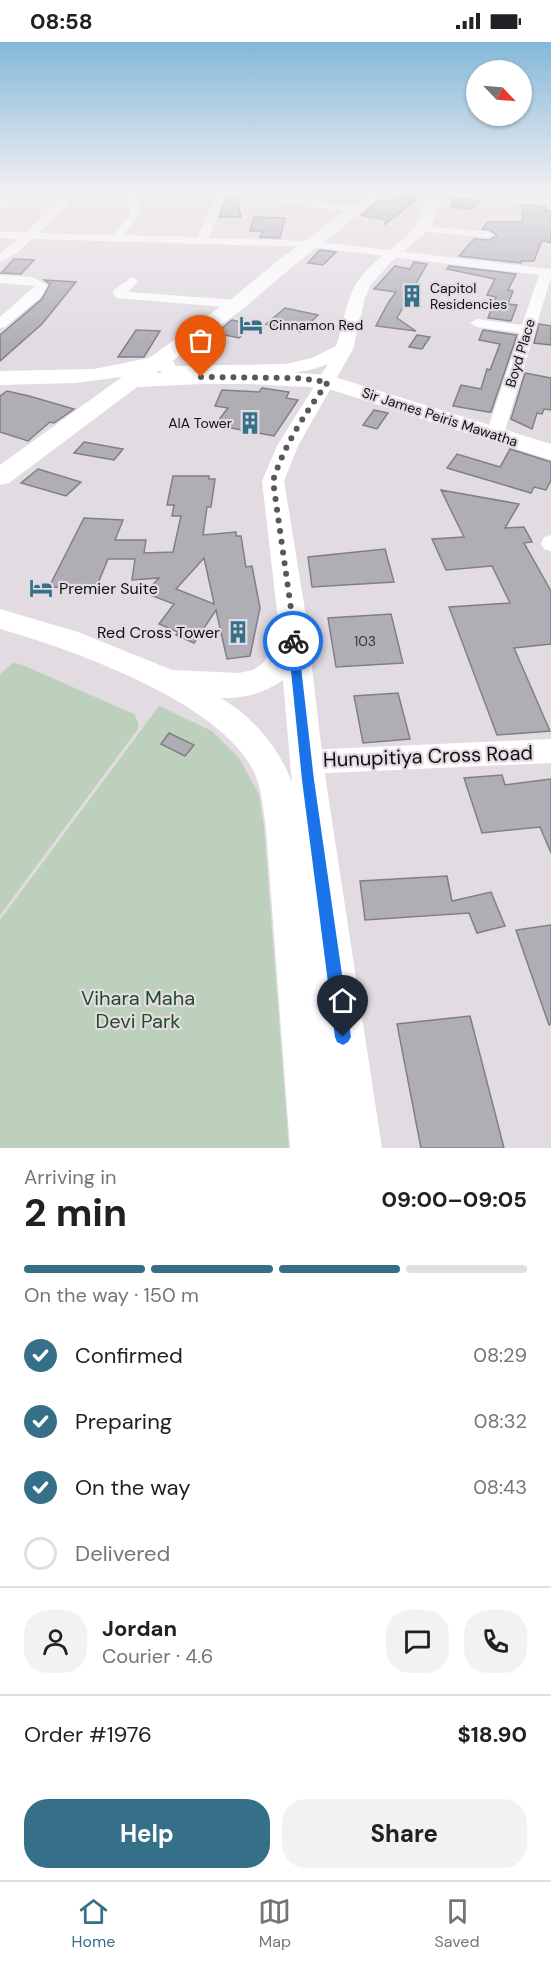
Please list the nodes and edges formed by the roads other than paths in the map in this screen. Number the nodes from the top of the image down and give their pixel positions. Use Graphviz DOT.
graph roads {
  1 [pos="24,241"];
  2 [pos="238,241"];
  3 [pos="315,241"];
  4 [pos="409,241"];
  5 [pos="311,244"];
  6 [pos="391,255"];
  7 [pos="0,258"];
  8 [pos="548,272"];
  9 [pos="0,279"];
  10 [pos="132,281"];
  11 [pos="237,304"];
  12 [pos="477,323"];
  13 [pos="0,324"];
  14 [pos="532,324"];
  15 [pos="344,349"];
  16 [pos="163,359"];
  17 [pos="52,377"];
  18 [pos="0,378"];
  19 [pos="132,381"];
  20 [pos="328,382"];
  21 [pos="87,415"];
  22 [pos="495,434"];
  23 [pos="551,452"];
  24 [pos="0,477"];
  25 [pos="0,619"];
  26 [pos="293,639"];
  27 [pos="170,681"];
  28 [pos="551,751"];
  29 [pos="290,771"];
  30 [pos="314,1148"];
  31 [pos="358,1148"];
  1 -- 7 [label="street"];
  2 -- 5 [label="street"];
  3 -- 5 [label="highway"];
  4 -- 6 [label="main road"];
  5 -- 6 [label="street"];
  5 -- 11 [label="highway"];
  6 -- 8 [label="street"];
  6 -- 15 [label="main road"];
  8 -- 14 [label="street, Boyd Place"];
  9 -- 13 [label="street"];
  10 -- 11 [label="street"];
  11 -- 16 [label="highway"];
  12 -- 14 [label="street"];
  14 -- 22 [label="street, Boyd Place"];
  15 -- 16 [label="main road"];
  15 -- 20 [label="main road"];
  16 -- 17 [label="highway"];
  16 -- 19 [label="highway"];
  17 -- 18 [label="highway"];
  17 -- 21 [label="highway"];
  19 -- 20 [label="highway, Sir James Peiris Mawatha"];
  19 -- 21 [label="highway"];
  20 -- 22 [label="highway, Sir James Peiris Mawatha"];
  20 -- 26 [label="main road"];
  21 -- 24 [label="highway"];
  22 -- 23 [label="highway, Sir James Peiris Mawatha"];
  25 -- 27 [label="main road"];
  26 -- 27 [label="main road"];
  26 -- 29 [label="main road"];
  27 -- 29 [label="main road"];
  28 -- 29 [label="street, Hunupitiya Cross Road"];
  29 -- 30 [label="main road"];
  29 -- 31 [label="main road"];
}
